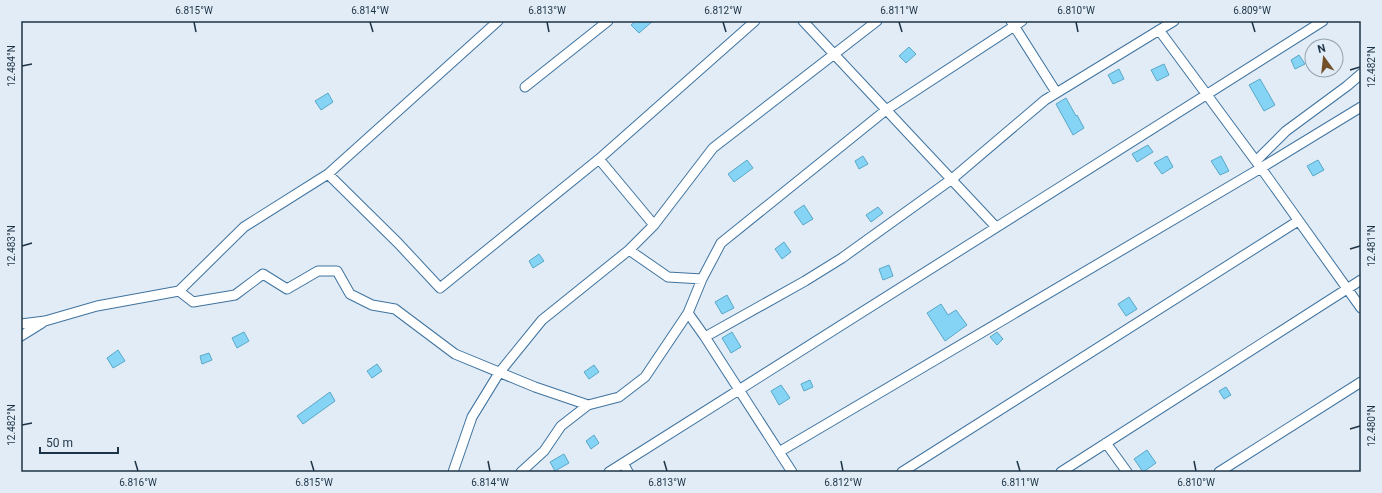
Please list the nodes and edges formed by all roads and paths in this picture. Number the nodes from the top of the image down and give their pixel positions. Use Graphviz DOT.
graph roads {
  1 [pos="498,21"];
  2 [pos="608,21"];
  3 [pos="755,21"];
  4 [pos="803,21"];
  5 [pos="877,21"];
  6 [pos="1174,21"];
  7 [pos="1323,21"];
  8 [pos="1016,23"];
  9 [pos="1159,30"];
  10 [pos="834,54"];
  11 [pos="1361,74"];
  12 [pos="525,87"];
  13 [pos="1056,92"];
  14 [pos="1206,94"];
  15 [pos="1361,107"];
  16 [pos="886,110"];
  17 [pos="599,159"];
  18 [pos="1258,165"];
  19 [pos="328,174"];
  20 [pos="952,179"];
  21 [pos="1298,221"];
  22 [pos="654,225"];
  23 [pos="996,227"];
  24 [pos="629,250"];
  25 [pos="702,279"];
  26 [pos="1361,280"];
  27 [pos="1348,290"];
  28 [pos="179,292"];
  29 [pos="1361,308"];
  30 [pos="688,313"];
  31 [pos="45,321"];
  32 [pos="21,324"];
  33 [pos="21,336"];
  34 [pos="705,337"];
  35 [pos="499,373"];
  36 [pos="1361,382"];
  37 [pos="739,390"];
  38 [pos="588,405"];
  39 [pos="1106,443"];
  40 [pos="779,452"];
  41 [pos="623,463"];
  42 [pos="453,472"];
  43 [pos="521,472"];
  44 [pos="609,472"];
  45 [pos="628,472"];
  46 [pos="792,472"];
  47 [pos="902,472"];
  48 [pos="1061,472"];
  49 [pos="1127,472"];
  50 [pos="1219,472"];
  1 -- 19 [label="street"];
  2 -- 12 [label="street"];
  3 -- 17 [label="street"];
  4 -- 10 [label="street"];
  5 -- 10 [label="street"];
  6 -- 9 [label="street"];
  7 -- 14 [label="street"];
  8 -- 13 [label="street"];
  8 -- 16 [label="street"];
  9 -- 13 [label="street"];
  9 -- 14 [label="street"];
  10 -- 16 [label="street"];
  10 -- 22 [label="street"];
  11 -- 18 [label="street"];
  13 -- 20 [label="street"];
  14 -- 18 [label="street"];
  14 -- 23 [label="street"];
  15 -- 18 [label="street"];
  16 -- 20 [label="street"];
  16 -- 25 [label="street"];
  17 -- 19 [label="street"];
  17 -- 22 [label="street"];
  18 -- 21 [label="street"];
  18 -- 40 [label="street"];
  19 -- 28 [label="street"];
  20 -- 23 [label="street"];
  20 -- 34 [label="street"];
  21 -- 27 [label="street"];
  21 -- 47 [label="street"];
  22 -- 24 [label="street"];
  23 -- 37 [label="street"];
  24 -- 25 [label="street"];
  24 -- 35 [label="street"];
  25 -- 30 [label="street"];
  26 -- 27 [label="street"];
  27 -- 29 [label="street"];
  27 -- 39 [label="street"];
  28 -- 31 [label="street"];
  28 -- 35 [label="street"];
  30 -- 34 [label="street"];
  30 -- 38 [label="street"];
  31 -- 32 [label="street"];
  31 -- 33 [label="street"];
  34 -- 37 [label="street"];
  35 -- 38 [label="street"];
  35 -- 42 [label="street"];
  36 -- 50 [label="street"];
  37 -- 40 [label="street"];
  37 -- 41 [label="street"];
  38 -- 43 [label="street"];
  39 -- 48 [label="street"];
  39 -- 49 [label="street"];
  40 -- 46 [label="street"];
  41 -- 44 [label="street"];
  41 -- 45 [label="street"];
}
